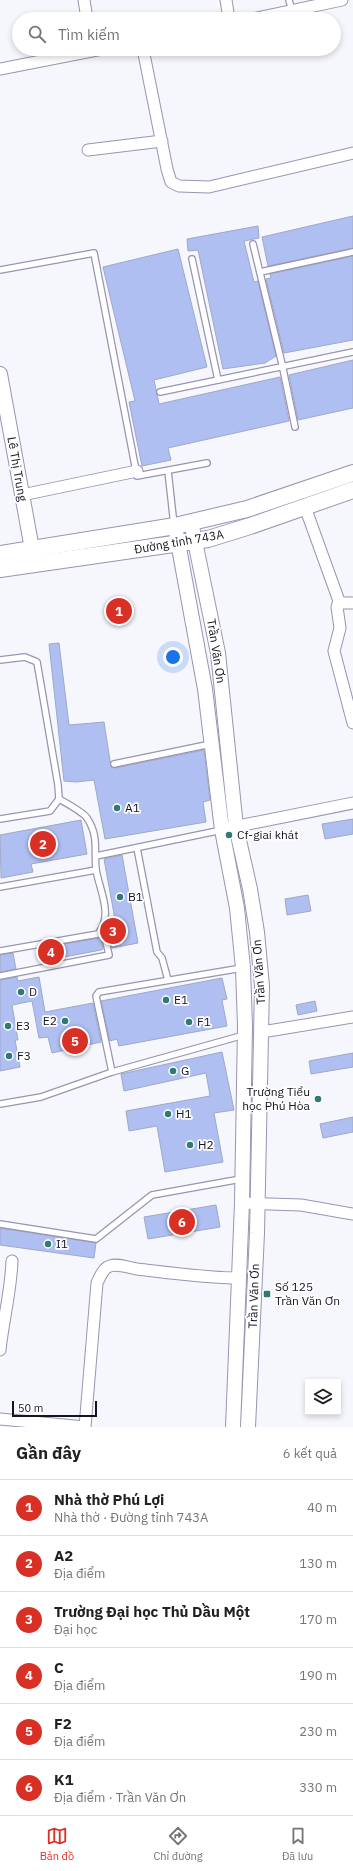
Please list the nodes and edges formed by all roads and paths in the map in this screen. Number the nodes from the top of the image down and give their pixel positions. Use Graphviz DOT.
graph roads {
  1 [pos="84,0"];
  2 [pos="226,0"];
  3 [pos="342,0"];
  4 [pos="290,6"];
  5 [pos="85,12"];
  6 [pos="228,12"];
  7 [pos="272,12"];
  8 [pos="65,56"];
  9 [pos="144,56"];
  10 [pos="0,69"];
  11 [pos="162,141"];
  12 [pos="88,150"];
  13 [pos="353,153"];
  14 [pos="253,244"];
  15 [pos="353,252"];
  16 [pos="192,259"];
  17 [pos="0,270"];
  18 [pos="260,272"];
  19 [pos="353,352"];
  20 [pos="283,367"];
  21 [pos="0,374"];
  22 [pos="218,380"];
  23 [pos="160,392"];
  24 [pos="295,427"];
  25 [pos="207,463"];
  26 [pos="136,472"];
  27 [pos="168,472"];
  28 [pos="353,473"];
  29 [pos="353,490"];
  30 [pos="22,495"];
  31 [pos="305,507"];
  32 [pos="191,522"];
  33 [pos="175,526"];
  34 [pos="195,541"];
  35 [pos="179,544"];
  36 [pos="0,554"];
  37 [pos="34,557"];
  38 [pos="0,570"];
  39 [pos="340,601"];
  40 [pos="353,603"];
  41 [pos="0,660"];
  42 [pos="353,723"];
  43 [pos="212,744"];
  44 [pos="114,764"];
  45 [pos="59,799"];
  46 [pos="353,803"];
  47 [pos="0,819"];
  48 [pos="236,827"];
  49 [pos="222,830"];
  50 [pos="137,848"];
  51 [pos="96,856"];
  52 [pos="96,870"];
  53 [pos="0,887"];
  54 [pos="103,928"];
  55 [pos="0,951"];
  56 [pos="243,968"];
  57 [pos="0,976"];
  58 [pos="168,980"];
  59 [pos="353,1017"];
  60 [pos="262,1032"];
  61 [pos="245,1035"];
  62 [pos="112,1072"];
  63 [pos="0,1104"];
  64 [pos="242,1179"];
  65 [pos="242,1203"];
  66 [pos="257,1203"];
  67 [pos="353,1214"];
  68 [pos="0,1224"];
  69 [pos="12,1261"];
  70 [pos="239,1278"];
  71 [pos="0,1350"];
  72 [pos="0,1419"];
  73 [pos="85,1427"];
  74 [pos="233,1427"];
  75 [pos="248,1427"];
  1 -- 5 [label="street"];
  2 -- 6 [label="street"];
  3 -- 4 [label="street"];
  4 -- 7 [label="street"];
  8 -- 10 [label="street"];
  9 -- 11 [label="street"];
  11 -- 12 [label="street"];
  11 -- 13 [label="street"];
  14 -- 18 [label="lane"];
  15 -- 18 [label="lane"];
  16 -- 22 [label="lane"];
  17 -- 26 [label="lane"];
  18 -- 20 [label="lane"];
  19 -- 20 [label="lane"];
  20 -- 22 [label="lane"];
  20 -- 24 [label="lane"];
  21 -- 30 [label="street, Lê Thị Trung"];
  22 -- 23 [label="lane"];
  25 -- 27 [label="lane"];
  26 -- 27 [label="lane"];
  26 -- 30 [label="street"];
  27 -- 33 [label="lane"];
  28 -- 32 [label="main road, Đường tỉnh 743A"];
  29 -- 31 [label="main road, Đường tỉnh 743A"];
  30 -- 37 [label="street, Lê Thị Trung"];
  31 -- 34 [label="main road, Đường tỉnh 743A"];
  31 -- 39 [label="street"];
  32 -- 33 [label="main road, Đường tỉnh 743A"];
  32 -- 34 [label="street, Trần Văn Ơn"];
  33 -- 35 [label="street, Trần Văn Ơn"];
  33 -- 37 [label="main road, Đường tỉnh 743A"];
  34 -- 35 [label="main road, Đường tỉnh 743A"];
  34 -- 48 [label="street, Trần Văn Ơn"];
  35 -- 37 [label="main road, Đường tỉnh 743A"];
  35 -- 43 [label="street, Trần Văn Ơn"];
  36 -- 37 [label="main road, Đường tỉnh 743A"];
  37 -- 38 [label="main road, Đường tỉnh 743A"];
  39 -- 40 [label="street"];
  39 -- 42 [label="street"];
  41 -- 45 [label="lane"];
  43 -- 44 [label="lane"];
  43 -- 49 [label="street, Trần Văn Ơn"];
  45 -- 47 [label="lane"];
  45 -- 51 [label="lane"];
  46 -- 48 [label="street"];
  48 -- 49 [label="street"];
  48 -- 60 [label="street, Trần Văn Ơn"];
  49 -- 50 [label="lane"];
  49 -- 56 [label="street, Trần Văn Ơn"];
  50 -- 51 [label="lane"];
  50 -- 58 [label="lane"];
  51 -- 52 [label="lane"];
  52 -- 53 [label="lane"];
  52 -- 54 [label="lane"];
  54 -- 55 [label="lane"];
  54 -- 57 [label="lane"];
  56 -- 58 [label="lane"];
  56 -- 61 [label="street, Trần Văn Ơn"];
  58 -- 62 [label="lane"];
  59 -- 60 [label="street"];
  60 -- 66 [label="street, Trần Văn Ơn"];
  61 -- 62 [label="lane"];
  61 -- 64 [label="street, Trần Văn Ơn"];
  62 -- 63 [label="lane"];
  64 -- 65 [label="street, Trần Văn Ơn"];
  64 -- 68 [label="lane"];
  65 -- 66 [label="street"];
  65 -- 70 [label="street, Trần Văn Ơn"];
  66 -- 67 [label="street"];
  66 -- 75 [label="street, Trần Văn Ơn"];
  69 -- 71 [label="street"];
  70 -- 73 [label="street"];
  70 -- 74 [label="street, Trần Văn Ơn"];
  72 -- 73 [label="street"];
}
